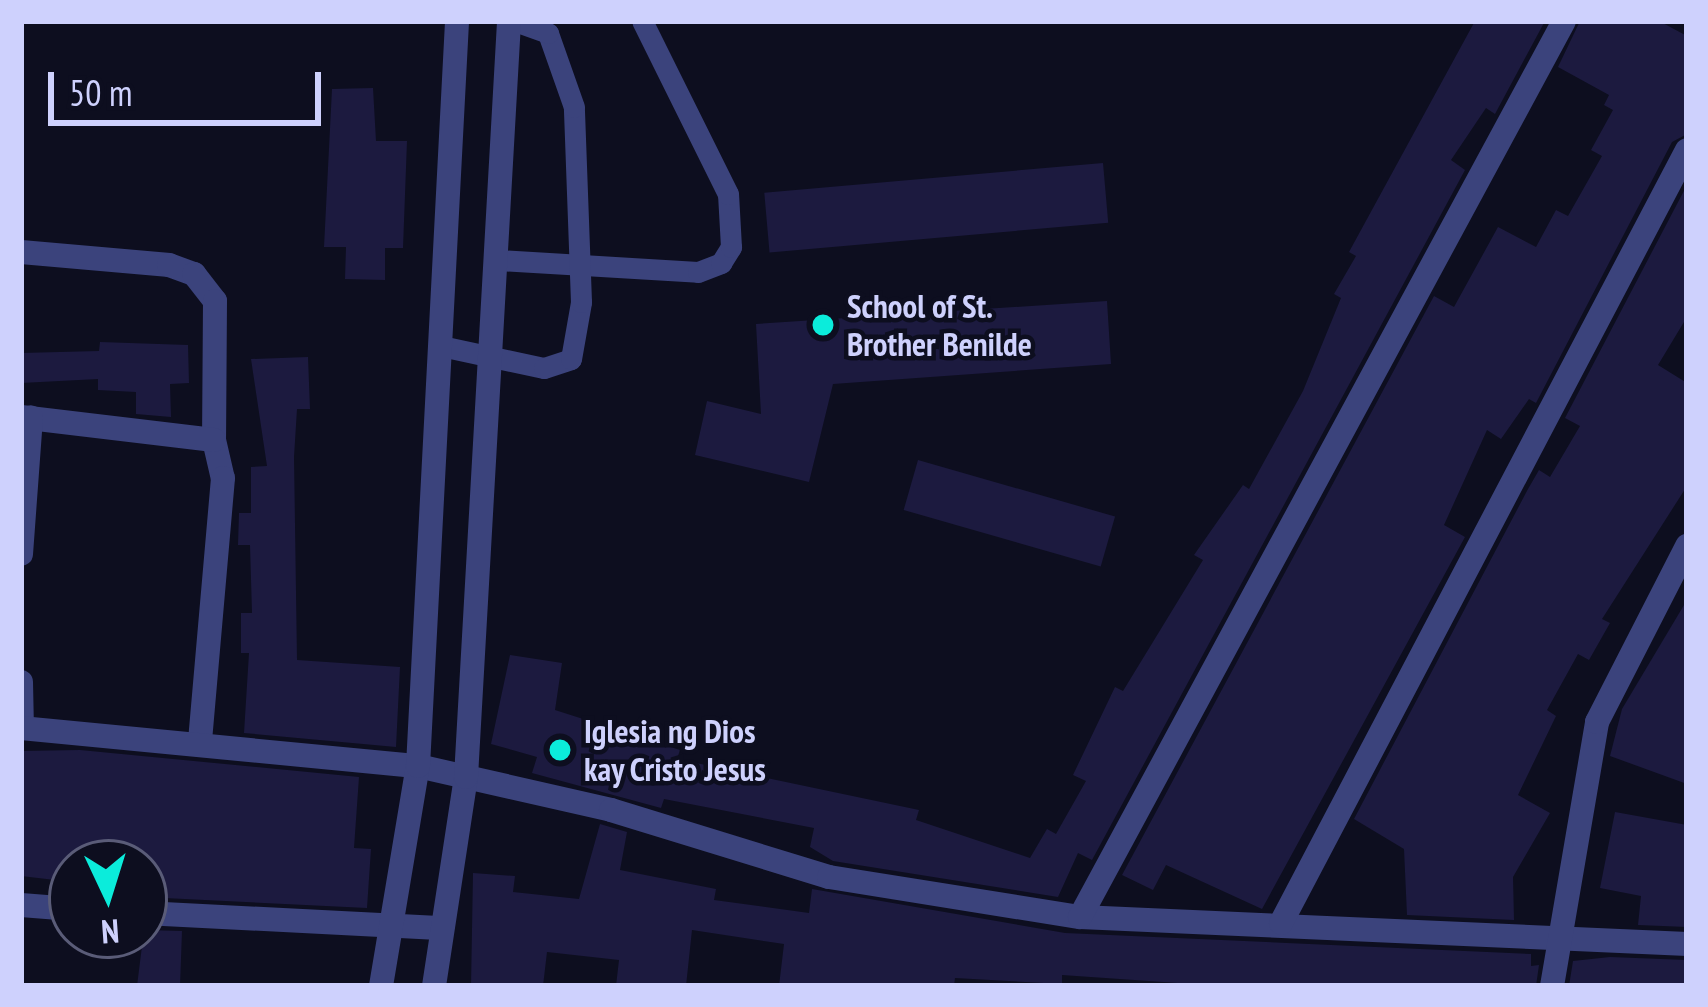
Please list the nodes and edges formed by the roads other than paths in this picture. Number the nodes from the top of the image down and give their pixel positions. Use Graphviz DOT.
graph roads {
  1 [pos="458,21"];
  2 [pos="512,21"];
  3 [pos="642,21"];
  4 [pos="1564,21"];
  5 [pos="1687,150"];
  6 [pos="21,252"];
  7 [pos="498,260"];
  8 [pos="580,265"];
  9 [pos="441,346"];
  10 [pos="494,358"];
  11 [pos="26,417"];
  12 [pos="214,440"];
  13 [pos="1687,546"];
  14 [pos="21,554"];
  15 [pos="21,682"];
  16 [pos="21,728"];
  17 [pos="200,742"];
  18 [pos="418,766"];
  19 [pos="466,777"];
  20 [pos="168,915"];
  21 [pos="1080,917"];
  22 [pos="1281,923"];
  23 [pos="439,928"];
  24 [pos="386,929"];
  25 [pos="1554,938"];
  26 [pos="1687,944"];
  27 [pos="381,986"];
  28 [pos="434,986"];
  29 [pos="1552,986"];
  1 -- 9 [label="street"];
  2 -- 7 [label="street"];
  2 -- 8 [label="lane"];
  3 -- 8 [label="lane"];
  4 -- 21 [label="street"];
  5 -- 22 [label="street"];
  6 -- 12 [label="street"];
  7 -- 8 [label="lane"];
  7 -- 10 [label="street"];
  8 -- 10 [label="lane"];
  9 -- 10 [label="lane"];
  9 -- 18 [label="street"];
  10 -- 19 [label="street"];
  11 -- 12 [label="street"];
  11 -- 14 [label="street"];
  12 -- 17 [label="street"];
  13 -- 25 [label="street"];
  15 -- 16 [label="street"];
  16 -- 17 [label="street"];
  17 -- 18 [label="street"];
  18 -- 19 [label="street"];
  18 -- 24 [label="street"];
  19 -- 21 [label="street"];
  19 -- 23 [label="street"];
  20 -- 24 [label="street"];
  21 -- 22 [label="street"];
  22 -- 25 [label="street"];
  23 -- 24 [label="street"];
  23 -- 28 [label="street"];
  24 -- 27 [label="street"];
  25 -- 26 [label="street"];
  25 -- 29 [label="street"];
}
